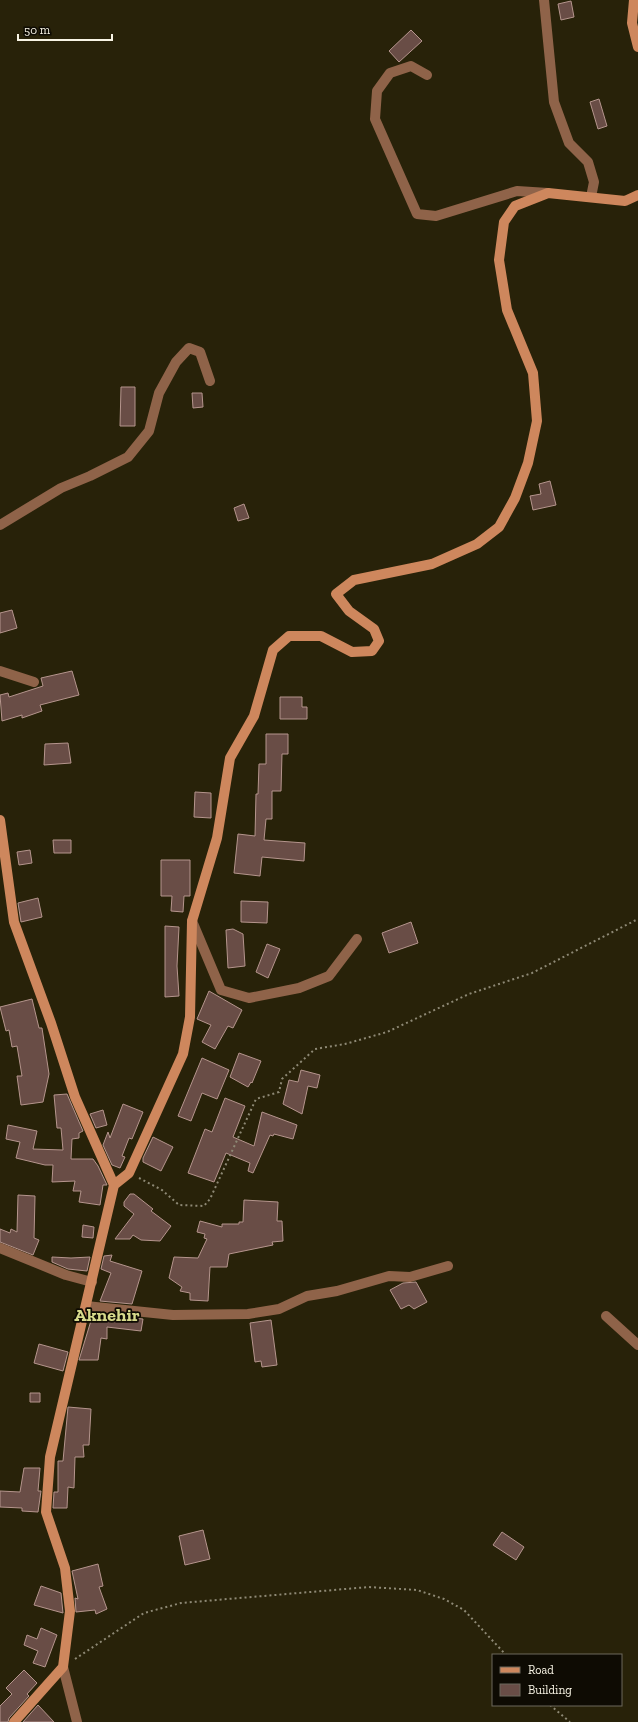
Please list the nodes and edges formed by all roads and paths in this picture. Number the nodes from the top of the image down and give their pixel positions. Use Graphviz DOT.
graph roads {
  1 [pos="544,0"];
  2 [pos="634,0"];
  3 [pos="638,47"];
  4 [pos="427,75"];
  5 [pos="548,193"];
  6 [pos="638,195"];
  7 [pos="591,197"];
  8 [pos="210,381"];
  9 [pos="0,525"];
  10 [pos="0,671"];
  11 [pos="34,682"];
  12 [pos="0,820"];
  13 [pos="638,920"];
  14 [pos="192,921"];
  15 [pos="357,939"];
  16 [pos="129,1173"];
  17 [pos="114,1185"];
  18 [pos="0,1248"];
  19 [pos="448,1266"];
  20 [pos="92,1282"];
  21 [pos="86,1306"];
  22 [pos="606,1316"];
  23 [pos="638,1345"];
  24 [pos="505,1654"];
  25 [pos="63,1667"];
  26 [pos="551,1706"];
  27 [pos="14,1722"];
  28 [pos="77,1722"];
  29 [pos="570,1722"];
  1 -- 7 [label="street"];
  2 -- 3 [label="street"];
  4 -- 5 [label="street"];
  5 -- 7 [label="street"];
  5 -- 14 [label="street"];
  6 -- 7 [label="street"];
  8 -- 9 [label="street"];
  10 -- 11 [label="street"];
  12 -- 17 [label="street"];
  13 -- 16 [label="path"];
  14 -- 15 [label="street"];
  14 -- 16 [label="street"];
  16 -- 17 [label="street"];
  17 -- 20 [label="street"];
  18 -- 20 [label="street"];
  19 -- 21 [label="street"];
  20 -- 21 [label="street"];
  21 -- 25 [label="street"];
  22 -- 23 [label="street"];
  24 -- 25 [label="path"];
  25 -- 27 [label="street"];
  25 -- 28 [label="street"];
  26 -- 29 [label="path"];
}
